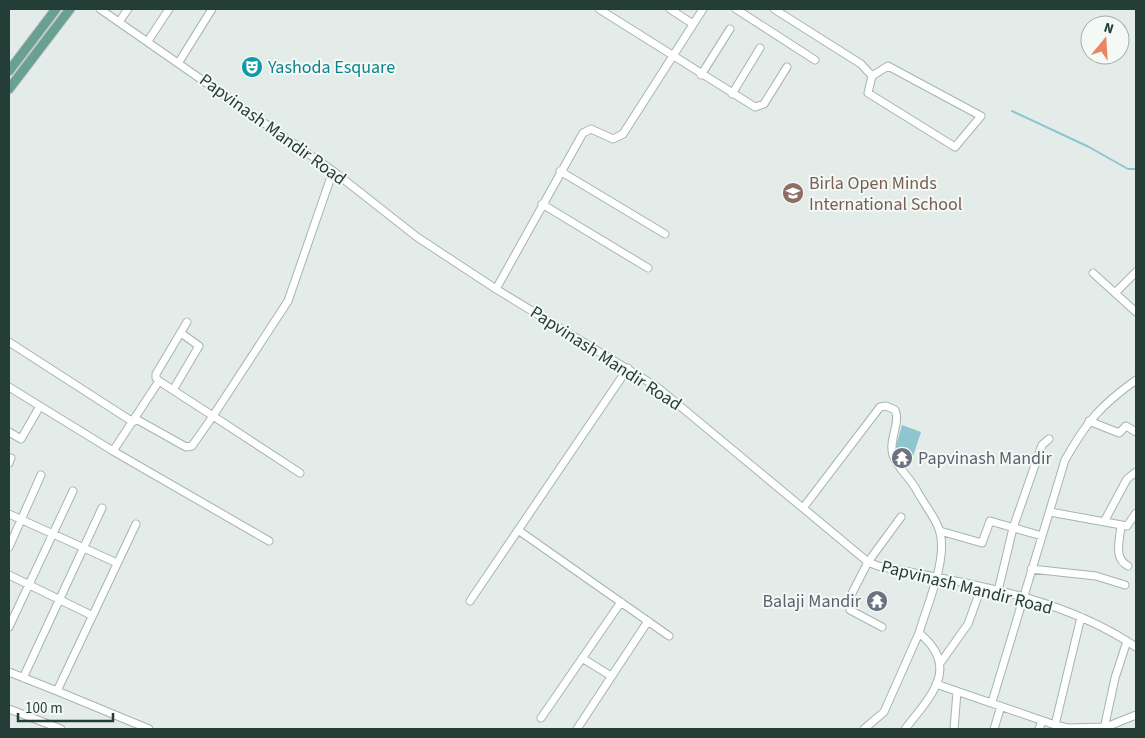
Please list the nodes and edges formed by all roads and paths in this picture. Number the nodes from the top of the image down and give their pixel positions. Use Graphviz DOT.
graph roads {
  1 [pos="56,9"];
  2 [pos="70,9"];
  3 [pos="100,9"];
  4 [pos="128,9"];
  5 [pos="169,9"];
  6 [pos="212,9"];
  7 [pos="599,9"];
  8 [pos="670,9"];
  9 [pos="703,9"];
  10 [pos="736,9"];
  11 [pos="774,9"];
  12 [pos="119,22"];
  13 [pos="692,24"];
  14 [pos="730,29"];
  15 [pos="148,41"];
  16 [pos="760,48"];
  17 [pos="672,57"];
  18 [pos="815,60"];
  19 [pos="179,62"];
  20 [pos="787,67"];
  21 [pos="9,71"];
  22 [pos="701,75"];
  23 [pos="872,76"];
  24 [pos="9,89"];
  25 [pos="732,94"];
  26 [pos="333,171"];
  27 [pos="560,171"];
  28 [pos="542,204"];
  29 [pos="665,234"];
  30 [pos="648,268"];
  31 [pos="1136,272"];
  32 [pos="1093,273"];
  33 [pos="496,289"];
  34 [pos="1116,292"];
  35 [pos="1136,312"];
  36 [pos="187,322"];
  37 [pos="181,332"];
  38 [pos="9,342"];
  39 [pos="628,368"];
  40 [pos="1136,380"];
  41 [pos="159,381"];
  42 [pos="9,387"];
  43 [pos="173,390"];
  44 [pos="40,406"];
  45 [pos="213,416"];
  46 [pos="134,420"];
  47 [pos="1089,421"];
  48 [pos="9,432"];
  49 [pos="1136,432"];
  50 [pos="1048,439"];
  51 [pos="113,451"];
  52 [pos="1136,472"];
  53 [pos="300,473"];
  54 [pos="41,475"];
  55 [pos="73,491"];
  56 [pos="102,508"];
  57 [pos="804,508"];
  58 [pos="1050,512"];
  59 [pos="1136,513"];
  60 [pos="9,514"];
  61 [pos="901,516"];
  62 [pos="21,520"];
  63 [pos="1105,520"];
  64 [pos="136,524"];
  65 [pos="1121,525"];
  66 [pos="1013,528"];
  67 [pos="518,530"];
  68 [pos="940,531"];
  69 [pos="54,534"];
  70 [pos="1042,536"];
  71 [pos="268,541"];
  72 [pos="9,546"];
  73 [pos="84,548"];
  74 [pos="117,562"];
  75 [pos="868,562"];
  76 [pos="1128,566"];
  77 [pos="1031,569"];
  78 [pos="9,575"];
  79 [pos="936,578"];
  80 [pos="29,584"];
  81 [pos="1125,585"];
  82 [pos="981,588"];
  83 [pos="998,591"];
  84 [pos="1023,597"];
  85 [pos="61,599"];
  86 [pos="470,601"];
  87 [pos="620,602"];
  88 [pos="91,615"];
  89 [pos="1081,617"];
  90 [pos="648,621"];
  91 [pos="9,627"];
  92 [pos="882,627"];
  93 [pos="919,633"];
  94 [pos="669,636"];
  95 [pos="1127,641"];
  96 [pos="1136,647"];
  97 [pos="582,658"];
  98 [pos="941,662"];
  99 [pos="9,672"];
  100 [pos="611,676"];
  101 [pos="24,678"];
  102 [pos="936,684"];
  103 [pos="57,691"];
  104 [pos="957,692"];
  105 [pos="992,702"];
  106 [pos="1001,706"];
  107 [pos="9,709"];
  108 [pos="1136,715"];
  109 [pos="541,718"];
  110 [pos="1042,721"];
  111 [pos="1055,725"];
  112 [pos="42,726"];
  113 [pos="1105,728"];
  114 [pos="60,729"];
  115 [pos="149,729"];
  116 [pos="577,729"];
  117 [pos="864,729"];
  118 [pos="906,729"];
  119 [pos="954,729"];
  120 [pos="994,729"];
  121 [pos="1040,729"];
  1 -- 21 [label="main road"];
  2 -- 24 [label="main road"];
  3 -- 12 [label="street, Papvinash Mandir Road"];
  4 -- 12 [label="street"];
  5 -- 15 [label="street"];
  6 -- 19 [label="street"];
  7 -- 17 [label="street"];
  8 -- 13 [label="street"];
  9 -- 13 [label="street"];
  10 -- 18 [label="street"];
  11 -- 23 [label="street"];
  12 -- 15 [label="street, Papvinash Mandir Road"];
  13 -- 17 [label="street"];
  14 -- 22 [label="street"];
  15 -- 19 [label="street, Papvinash Mandir Road"];
  16 -- 25 [label="street"];
  17 -- 22 [label="street"];
  17 -- 27 [label="street"];
  19 -- 26 [label="street, Papvinash Mandir Road"];
  20 -- 25 [label="street"];
  22 -- 25 [label="street"];
  23 -- 23 [label="street"];
  26 -- 33 [label="street, Papvinash Mandir Road"];
  26 -- 45 [label="street"];
  27 -- 28 [label="street"];
  27 -- 29 [label="street"];
  28 -- 30 [label="street"];
  28 -- 33 [label="street"];
  31 -- 34 [label="street"];
  32 -- 34 [label="street"];
  33 -- 39 [label="street, Papvinash Mandir Road"];
  34 -- 35 [label="street"];
  36 -- 37 [label="street"];
  37 -- 41 [label="street"];
  37 -- 43 [label="street"];
  38 -- 46 [label="street"];
  39 -- 57 [label="street, Papvinash Mandir Road"];
  39 -- 67 [label="street"];
  40 -- 47 [label="street"];
  41 -- 43 [label="street"];
  41 -- 46 [label="street"];
  42 -- 44 [label="street"];
  43 -- 45 [label="street"];
  44 -- 48 [label="street"];
  44 -- 51 [label="street"];
  45 -- 46 [label="street"];
  45 -- 53 [label="street"];
  46 -- 51 [label="street"];
  47 -- 49 [label="street"];
  47 -- 58 [label="street"];
  50 -- 66 [label="street"];
  51 -- 71 [label="street"];
  52 -- 63 [label="street"];
  54 -- 62 [label="street"];
  55 -- 69 [label="street"];
  56 -- 73 [label="street"];
  57 -- 68 [label="street"];
  57 -- 75 [label="street, Papvinash Mandir Road"];
  58 -- 63 [label="street"];
  58 -- 70 [label="street"];
  59 -- 65 [label="street"];
  60 -- 62 [label="street"];
  61 -- 75 [label="street"];
  62 -- 69 [label="street"];
  62 -- 72 [label="street"];
  63 -- 65 [label="street"];
  64 -- 74 [label="street"];
  65 -- 76 [label="street"];
  66 -- 68 [label="street"];
  66 -- 70 [label="street"];
  66 -- 83 [label="street"];
  67 -- 86 [label="street"];
  67 -- 87 [label="street"];
  68 -- 79 [label="street"];
  69 -- 73 [label="street"];
  69 -- 80 [label="street"];
  70 -- 77 [label="street"];
  73 -- 74 [label="street"];
  73 -- 85 [label="street"];
  74 -- 88 [label="street"];
  75 -- 79 [label="street, Papvinash Mandir Road"];
  75 -- 92 [label="street"];
  77 -- 81 [label="street"];
  77 -- 84 [label="street"];
  78 -- 80 [label="street"];
  79 -- 82 [label="street, Papvinash Mandir Road"];
  79 -- 93 [label="street"];
  80 -- 85 [label="street"];
  80 -- 91 [label="street"];
  82 -- 83 [label="street, Papvinash Mandir Road"];
  82 -- 98 [label="street"];
  83 -- 84 [label="street, Papvinash Mandir Road"];
  84 -- 89 [label="street, Papvinash Mandir Road"];
  84 -- 105 [label="street"];
  85 -- 88 [label="street"];
  85 -- 101 [label="street"];
  87 -- 90 [label="street"];
  87 -- 97 [label="street"];
  88 -- 103 [label="street"];
  89 -- 95 [label="street, Papvinash Mandir Road"];
  89 -- 111 [label="street"];
  90 -- 94 [label="street"];
  90 -- 100 [label="street"];
  93 -- 98 [label="street"];
  93 -- 117 [label="street"];
  95 -- 96 [label="street, Papvinash Mandir Road"];
  95 -- 113 [label="street"];
  97 -- 100 [label="street"];
  97 -- 109 [label="street"];
  98 -- 102 [label="street"];
  99 -- 101 [label="street"];
  100 -- 116 [label="street"];
  101 -- 103 [label="street"];
  102 -- 104 [label="street"];
  102 -- 118 [label="street"];
  103 -- 115 [label="street"];
  104 -- 105 [label="street"];
  104 -- 119 [label="street"];
  105 -- 106 [label="street"];
  106 -- 110 [label="street"];
  106 -- 120 [label="street"];
  107 -- 112 [label="street"];
  108 -- 113 [label="street"];
  110 -- 111 [label="street"];
  110 -- 121 [label="street"];
  111 -- 113 [label="street"];
  112 -- 114 [label="street"];
}
